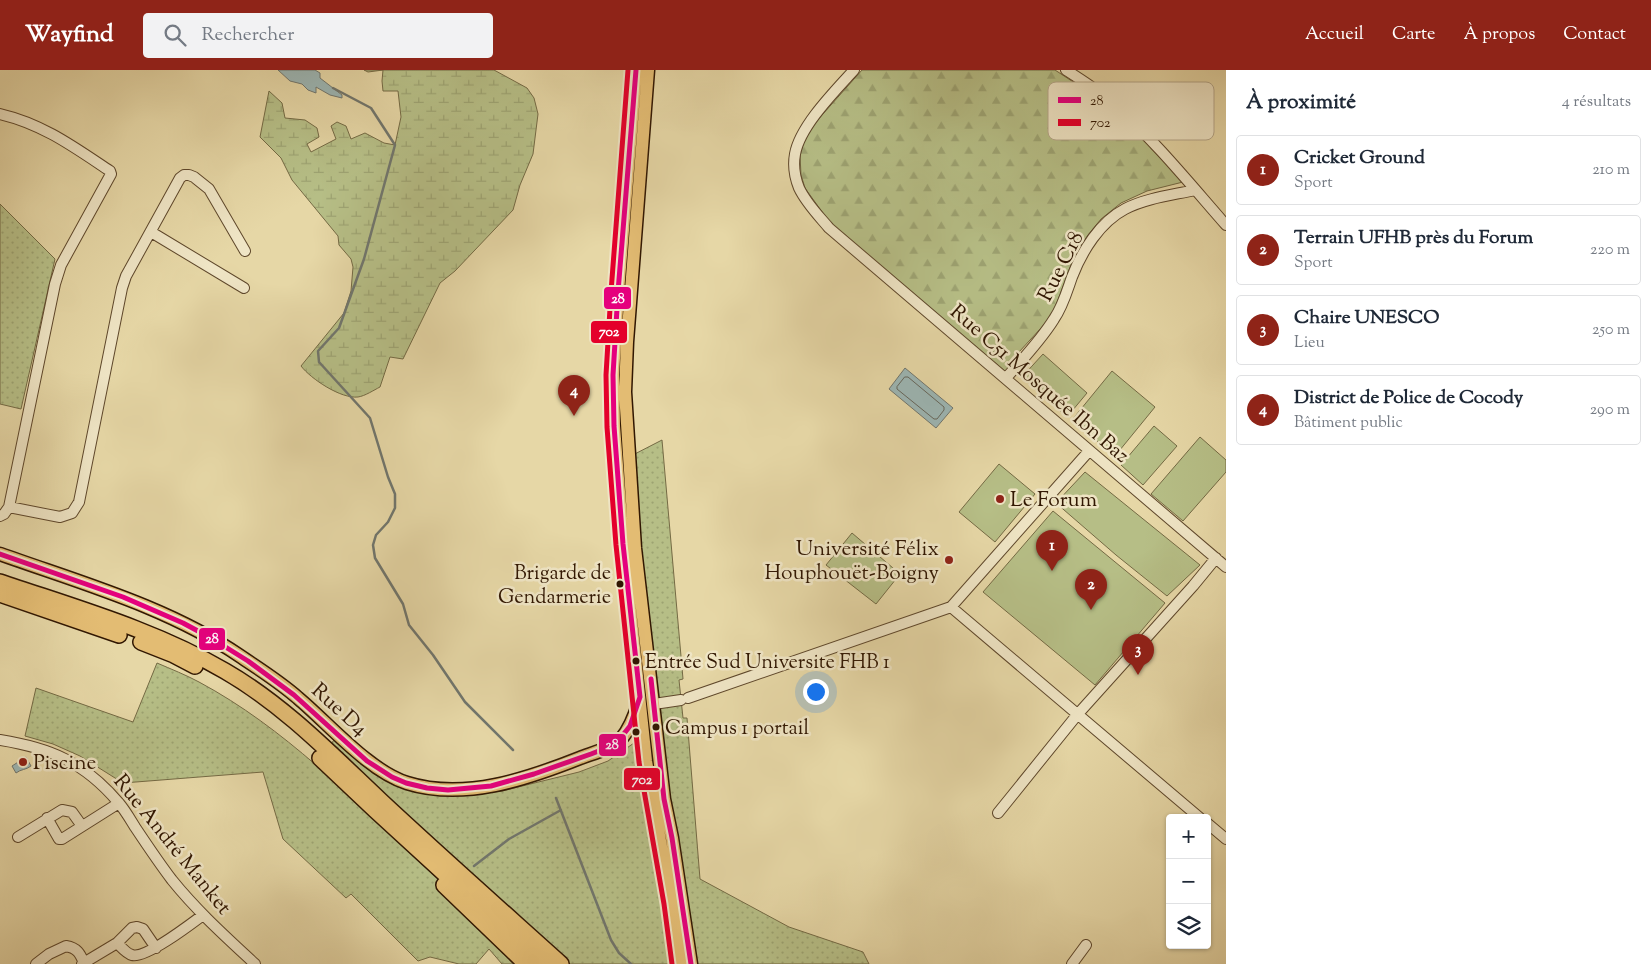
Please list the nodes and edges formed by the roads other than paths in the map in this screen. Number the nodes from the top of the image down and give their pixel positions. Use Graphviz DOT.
graph roads {
  1 [pos="636,70"];
  2 [pos="648,70"];
  3 [pos="854,70"];
  4 [pos="1066,70"];
  5 [pos="1085,82"];
  6 [pos="0,114"];
  7 [pos="1150,140"];
  8 [pos="1195,190"];
  9 [pos="1226,225"];
  10 [pos="151,232"];
  11 [pos="245,251"];
  12 [pos="244,288"];
  13 [pos="1006,378"];
  14 [pos="1089,450"];
  15 [pos="9,507"];
  16 [pos="0,516"];
  17 [pos="0,554"];
  18 [pos="1216,558"];
  19 [pos="1226,567"];
  20 [pos="0,582"];
  21 [pos="0,594"];
  22 [pos="951,607"];
  23 [pos="640,697"];
  24 [pos="654,704"];
  25 [pos="1077,715"];
  26 [pos="0,740"];
  27 [pos="119,802"];
  28 [pos="375,810"];
  29 [pos="998,813"];
  30 [pos="1195,814"];
  31 [pos="47,818"];
  32 [pos="82,826"];
  33 [pos="1211,826"];
  34 [pos="18,837"];
  35 [pos="1226,839"];
  36 [pos="203,915"];
  37 [pos="117,943"];
  38 [pos="1086,945"];
  39 [pos="156,948"];
  40 [pos="49,954"];
  41 [pos="83,963"];
  42 [pos="36,964"];
  43 [pos="55,964"];
  44 [pos="255,964"];
  45 [pos="526,964"];
  46 [pos="543,964"];
  47 [pos="561,964"];
  48 [pos="680,964"];
  49 [pos="691,964"];
  50 [pos="1072,964"];
  1 -- 23 [label="main road"];
  2 -- 24 [label="main road"];
  3 -- 13 [label="street, Rue C51 Mosquée Ibn Baz"];
  4 -- 5 [label="street"];
  6 -- 15 [label="street"];
  7 -- 8 [label="street"];
  8 -- 9 [label="street"];
  8 -- 13 [label="street, Rue C18"];
  10 -- 11 [label="street"];
  10 -- 12 [label="street"];
  10 -- 15 [label="street"];
  13 -- 14 [label="street, Rue C51 Mosquée Ibn Baz"];
  14 -- 18 [label="street, Rue C51 Mosquée Ibn Baz"];
  14 -- 22 [label="street"];
  15 -- 16 [label="street"];
  17 -- 23 [label="main road, Rue D4"];
  18 -- 19 [label="street, Rue C51 Mosquée Ibn Baz"];
  18 -- 25 [label="street"];
  20 -- 47 [label="highway"];
  21 -- 28 [label="highway"];
  22 -- 24 [label="street"];
  22 -- 25 [label="street"];
  23 -- 48 [label="main road"];
  24 -- 49 [label="main road"];
  25 -- 29 [label="street"];
  25 -- 30 [label="street"];
  26 -- 27 [label="street, Rue André Manket"];
  27 -- 32 [label="street"];
  27 -- 36 [label="street, Rue André Manket"];
  28 -- 45 [label="highway"];
  28 -- 46 [label="highway"];
  31 -- 32 [label="street"];
  31 -- 32 [label="street"];
  31 -- 34 [label="street"];
  33 -- 35 [label="street"];
  36 -- 39 [label="street"];
  36 -- 44 [label="street, Rue André Manket"];
  37 -- 39 [label="street"];
  37 -- 39 [label="street"];
  37 -- 41 [label="street"];
  38 -- 50 [label="street"];
  40 -- 41 [label="street"];
  40 -- 42 [label="street"];
  40 -- 43 [label="street"];
}
